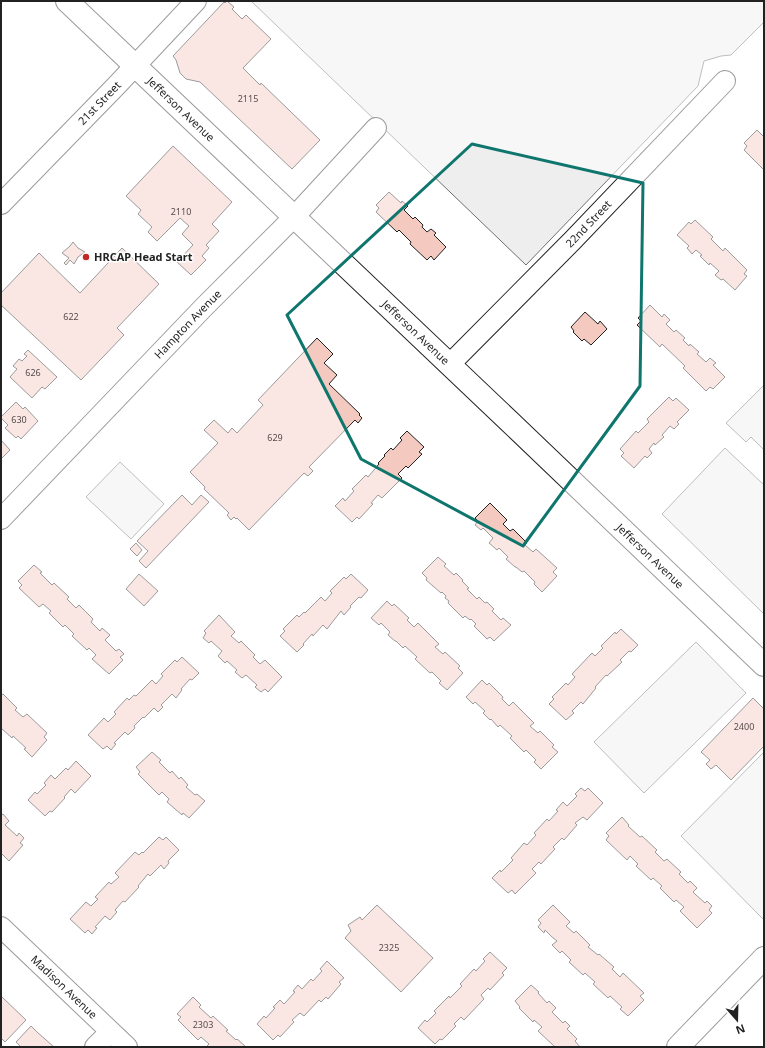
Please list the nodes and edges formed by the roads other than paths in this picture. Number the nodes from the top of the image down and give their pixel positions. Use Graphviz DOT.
graph roads {
  1 [pos="67,1"];
  2 [pos="196,1"];
  3 [pos="135,65"];
  4 [pos="725,81"];
  5 [pos="376,128"];
  6 [pos="1,204"];
  7 [pos="294,217"];
  8 [pos="450,364"];
  9 [pos="1,519"];
  10 [pos="764,665"];
  11 [pos="1,927"];
  12 [pos="764,958"];
  13 [pos="110,1032"];
  14 [pos="95,1047"];
  15 [pos="126,1047"];
  16 [pos="678,1047"];
  1 -- 3 [label="main road, Jefferson Avenue"];
  2 -- 3 [label="street, 21st Street"];
  3 -- 6 [label="street, 21st Street"];
  3 -- 7 [label="main road, Jefferson Avenue"];
  4 -- 8 [label="street, 22nd Street"];
  5 -- 7 [label="street, Hampton Avenue"];
  7 -- 8 [label="main road, Jefferson Avenue"];
  7 -- 9 [label="street, Hampton Avenue"];
  8 -- 10 [label="main road, Jefferson Avenue"];
  11 -- 13 [label="street, Madison Avenue"];
  12 -- 16 [label="main road"];
  13 -- 14 [label="street"];
  13 -- 15 [label="street, Madison Avenue"];
}
